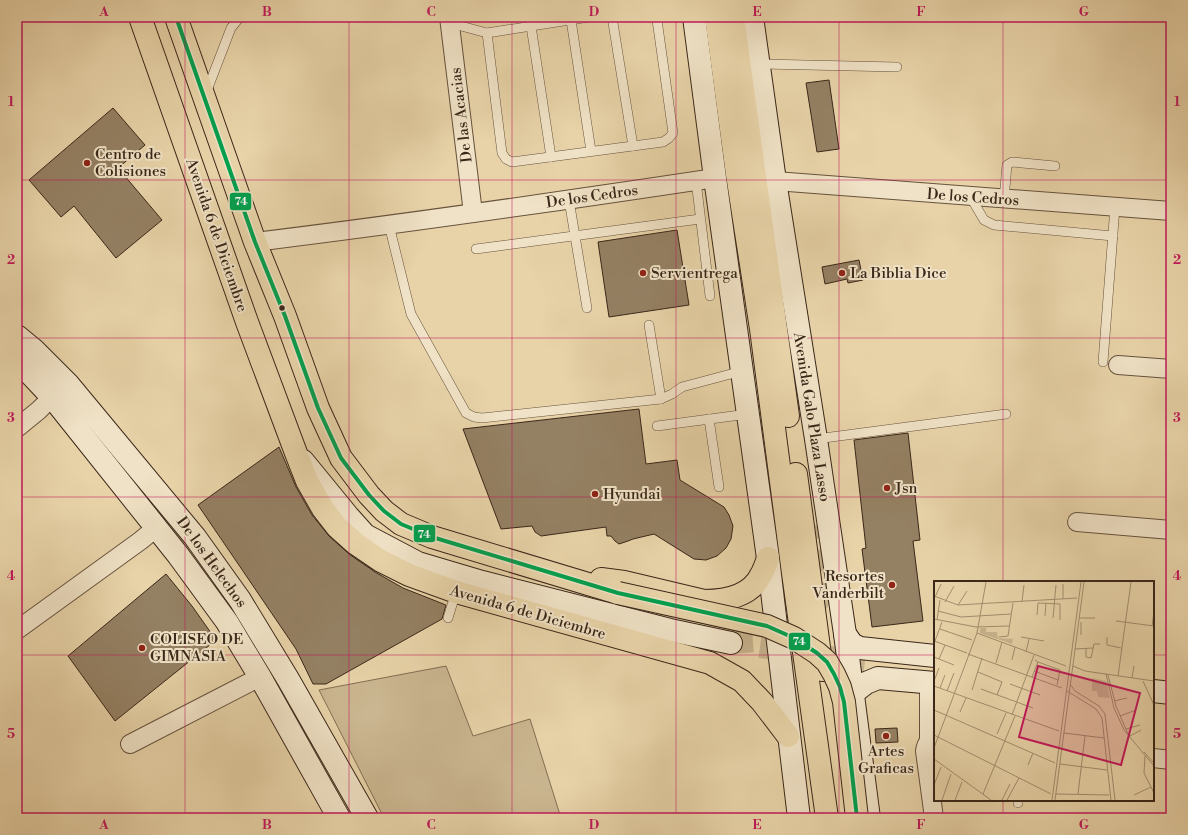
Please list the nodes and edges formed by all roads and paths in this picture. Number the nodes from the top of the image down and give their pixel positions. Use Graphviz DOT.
graph roads {
  1 [pos="140,17"];
  2 [pos="176,17"];
  3 [pos="240,17"];
  4 [pos="589,17"];
  5 [pos="612,17"];
  6 [pos="655,17"];
  7 [pos="694,17"];
  8 [pos="716,17"];
  9 [pos="733,17"];
  10 [pos="752,17"];
  11 [pos="450,20"];
  12 [pos="571,20"];
  13 [pos="531,26"];
  14 [pos="487,33"];
  15 [pos="758,64"];
  16 [pos="897,67"];
  17 [pos="204,98"];
  18 [pos="633,146"];
  19 [pos="591,151"];
  20 [pos="550,157"];
  21 [pos="1055,166"];
  22 [pos="705,180"];
  23 [pos="775,181"];
  24 [pos="970,196"];
  25 [pos="1004,199"];
  26 [pos="569,200"];
  27 [pos="1115,207"];
  28 [pos="1171,211"];
  29 [pos="473,213"];
  30 [pos="700,219"];
  31 [pos="389,225"];
  32 [pos="574,236"];
  33 [pos="1114,236"];
  34 [pos="255,242"];
  35 [pos="476,249"];
  36 [pos="710,296"];
  37 [pos="794,306"];
  38 [pos="587,308"];
  39 [pos="649,325"];
  40 [pos="17,336"];
  41 [pos="17,360"];
  42 [pos="1111,364"];
  43 [pos="1171,369"];
  44 [pos="742,370"];
  45 [pos="52,397"];
  46 [pos="661,399"];
  47 [pos="748,414"];
  48 [pos="1006,414"];
  49 [pos="709,419"];
  50 [pos="658,426"];
  51 [pos="17,428"];
  52 [pos="816,439"];
  53 [pos="296,453"];
  54 [pos="718,487"];
  55 [pos="1077,522"];
  56 [pos="818,526"];
  57 [pos="156,528"];
  58 [pos="1171,530"];
  59 [pos="768,558"];
  60 [pos="549,572"];
  61 [pos="456,592"];
  62 [pos="448,618"];
  63 [pos="17,630"];
  64 [pos="845,634"];
  65 [pos="731,643"];
  66 [pos="934,656"];
  67 [pos="865,662"];
  68 [pos="260,677"];
  69 [pos="933,678"];
  70 [pos="853,692"];
  71 [pos="788,736"];
  72 [pos="932,739"];
  73 [pos="130,744"];
  74 [pos="1154,758"];
  75 [pos="1171,760"];
  76 [pos="339,818"];
  77 [pos="367,818"];
  78 [pos="799,818"];
  79 [pos="827,818"];
  80 [pos="841,818"];
  81 [pos="857,818"];
  82 [pos="869,818"];
  83 [pos="934,818"];
  1 -- 53 [label="main road, Avenida 6 de Diciembre"];
  2 -- 17 [label="main road"];
  3 -- 17 [label="lane"];
  4 -- 12 [label="lane"];
  5 -- 18 [label="lane"];
  6 -- 18 [label="lane"];
  7 -- 22 [label="main road"];
  8 -- 79 [label="main road"];
  9 -- 80 [label="main road, Avenida Galo Plaza Lasso"];
  10 -- 15 [label="main road, Avenida Galo Plaza Lasso"];
  11 -- 14 [label="lane"];
  11 -- 29 [label="street, De las Acacias"];
  12 -- 13 [label="lane"];
  12 -- 19 [label="lane"];
  13 -- 14 [label="lane"];
  13 -- 20 [label="lane"];
  14 -- 20 [label="lane"];
  15 -- 16 [label="lane"];
  15 -- 23 [label="main road, Avenida Galo Plaza Lasso"];
  17 -- 34 [label="main road"];
  18 -- 19 [label="lane"];
  19 -- 20 [label="lane"];
  21 -- 25 [label="lane"];
  22 -- 26 [label="street, De los Cedros"];
  22 -- 30 [label="lane"];
  22 -- 44 [label="main road"];
  23 -- 24 [label="street, De los Cedros"];
  23 -- 37 [label="main road, Avenida Galo Plaza Lasso"];
  24 -- 25 [label="street, De los Cedros"];
  24 -- 33 [label="lane"];
  25 -- 27 [label="street, De los Cedros"];
  26 -- 29 [label="street, De los Cedros"];
  26 -- 32 [label="lane"];
  27 -- 28 [label="street, De los Cedros"];
  27 -- 33 [label="lane"];
  29 -- 31 [label="street, De los Cedros"];
  30 -- 32 [label="lane"];
  30 -- 36 [label="lane"];
  31 -- 34 [label="street, De los Cedros"];
  31 -- 46 [label="lane"];
  32 -- 35 [label="lane"];
  32 -- 38 [label="lane"];
  33 -- 42 [label="lane"];
  34 -- 60 [label="main road"];
  37 -- 52 [label="main road, Avenida Galo Plaza Lasso"];
  37 -- 56 [label="main road"];
  39 -- 46 [label="lane"];
  40 -- 77 [label="main road, De los Helechos"];
  41 -- 45 [label="main road, De los Helechos"];
  42 -- 43 [label="street"];
  44 -- 46 [label="lane"];
  44 -- 47 [label="main road"];
  45 -- 51 [label="street"];
  45 -- 57 [label="main road, De los Helechos"];
  47 -- 49 [label="lane"];
  47 -- 59 [label="main road"];
  48 -- 52 [label="lane"];
  49 -- 50 [label="lane"];
  49 -- 54 [label="lane"];
  52 -- 64 [label="main road, Avenida Galo Plaza Lasso"];
  53 -- 61 [label="main road, Avenida 6 de Diciembre"];
  53 -- 65 [label="main road, Avenida 6 de Diciembre"];
  55 -- 58 [label="street"];
  57 -- 63 [label="street"];
  57 -- 68 [label="main road, De los Helechos"];
  59 -- 60 [label="main road"];
  59 -- 71 [label="main road"];
  60 -- 81 [label="main road, bridge"];
  61 -- 62 [label="lane"];
  61 -- 71 [label="main road, Avenida 6 de Diciembre"];
  64 -- 66 [label="main road"];
  64 -- 70 [label="main road, Avenida Galo Plaza Lasso"];
  67 -- 69 [label="main road"];
  68 -- 73 [label="street"];
  68 -- 76 [label="main road, De los Helechos"];
  69 -- 70 [label="main road"];
  69 -- 72 [label="street"];
  70 -- 82 [label="main road, Avenida Galo Plaza Lasso"];
  71 -- 78 [label="main road"];
  72 -- 83 [label="street"];
  74 -- 75 [label="street"];
}
